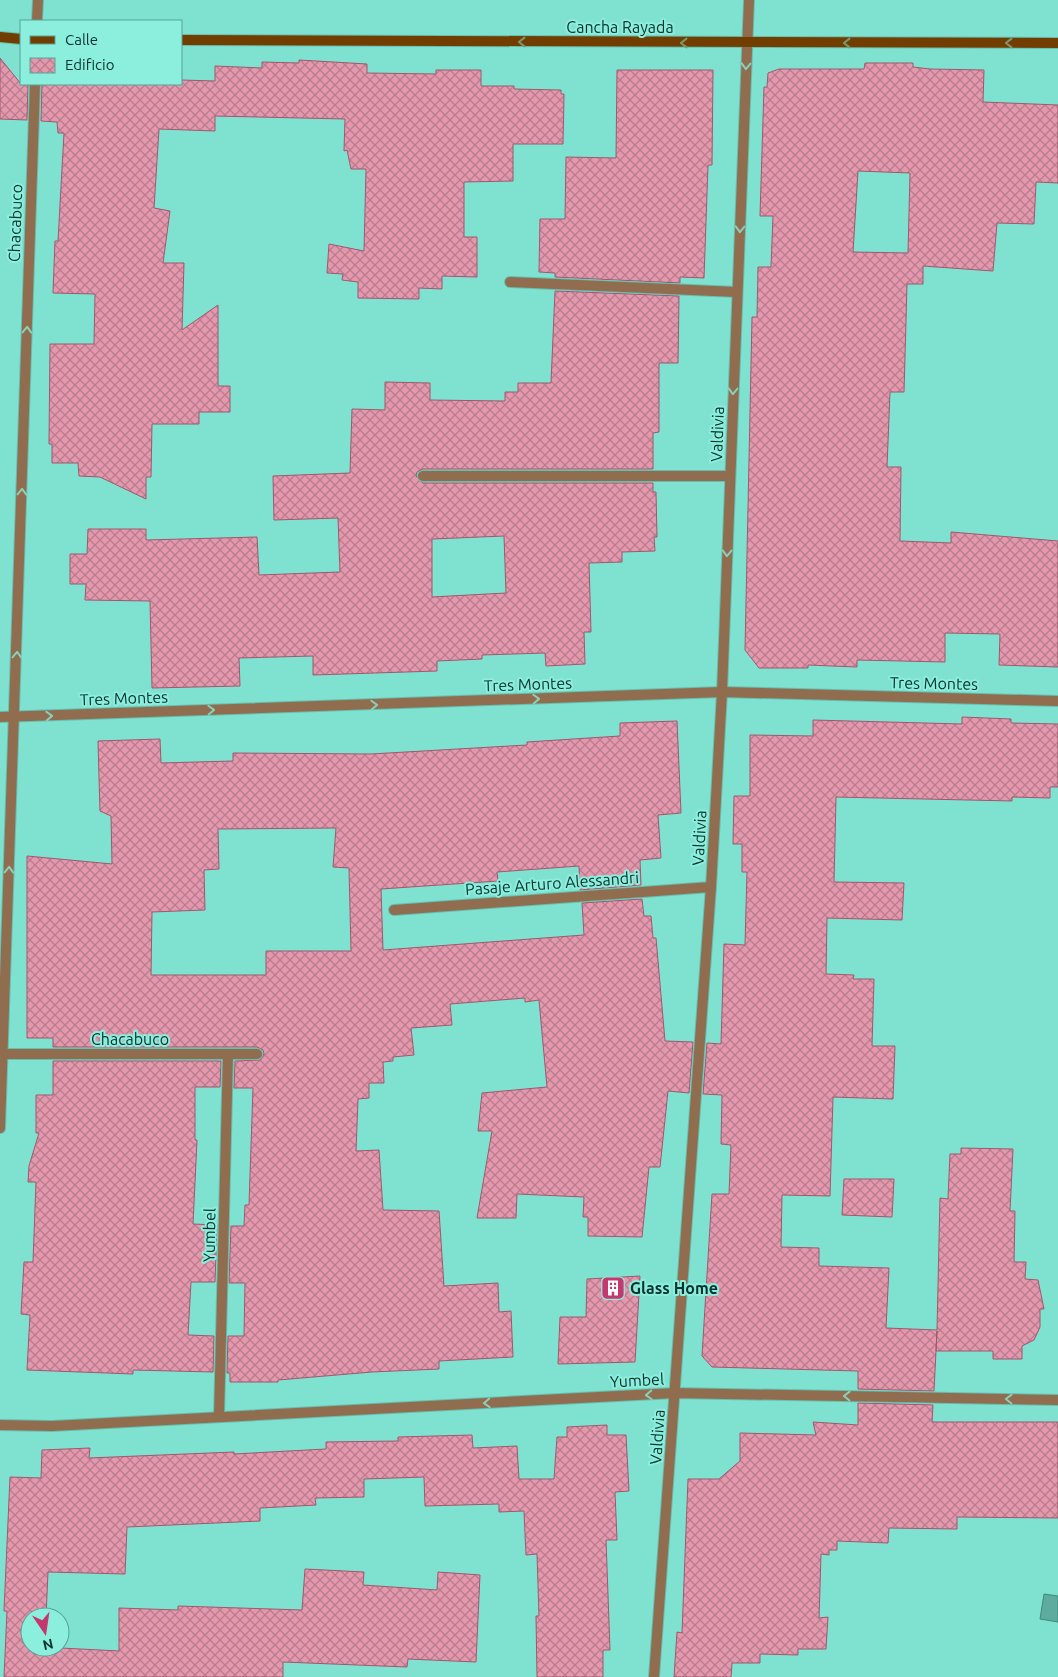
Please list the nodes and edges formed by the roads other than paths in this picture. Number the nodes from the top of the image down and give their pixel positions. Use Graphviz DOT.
graph roads {
  1 [pos="38,0"];
  2 [pos="748,0"];
  3 [pos="37,20"];
  4 [pos="0,38"];
  5 [pos="20,39"];
  6 [pos="182,40"];
  7 [pos="747,43"];
  8 [pos="1058,43"];
  9 [pos="35,85"];
  10 [pos="510,282"];
  11 [pos="737,292"];
  12 [pos="423,476"];
  13 [pos="730,476"];
  14 [pos="722,692"];
  15 [pos="1058,701"];
  16 [pos="0,717"];
  17 [pos="15,717"];
  18 [pos="711,887"];
  19 [pos="394,910"];
  20 [pos="3,1054"];
  21 [pos="228,1054"];
  22 [pos="257,1054"];
  23 [pos="0,1128"];
  24 [pos="676,1393"];
  25 [pos="1058,1400"];
  26 [pos="219,1417"];
  27 [pos="0,1425"];
  28 [pos="654,1677"];
  1 -- 3 [label="street"];
  2 -- 7 [label="street, Valdivia"];
  4 -- 5 [label="main road"];
  7 -- 6 [label="main road, Cancha Rayada, one-way"];
  8 -- 7 [label="main road, Cancha Rayada, one-way"];
  7 -- 11 [label="street, Valdivia, one-way"];
  17 -- 9 [label="street, Chacabuco, one-way"];
  10 -- 11 [label="street"];
  11 -- 13 [label="street, Valdivia, one-way"];
  12 -- 13 [label="street"];
  13 -- 14 [label="street, Valdivia, one-way"];
  14 -- 15 [label="street, Tres Montes"];
  17 -- 14 [label="street, Tres Montes, one-way"];
  14 -- 18 [label="street, Valdivia"];
  16 -- 17 [label="street, Tres Montes"];
  20 -- 17 [label="street, Chacabuco, one-way"];
  18 -- 19 [label="street, Pasaje Arturo Alessandri"];
  18 -- 24 [label="street, Valdivia"];
  20 -- 21 [label="street, Chacabuco"];
  20 -- 23 [label="street, Chacabuco"];
  21 -- 22 [label="street, Chacabuco"];
  21 -- 26 [label="street, Yumbel"];
  25 -- 24 [label="street, Yumbel, one-way"];
  24 -- 26 [label="street, Yumbel, one-way"];
  24 -- 28 [label="street, Valdivia"];
  26 -- 27 [label="street, Yumbel"];
}
